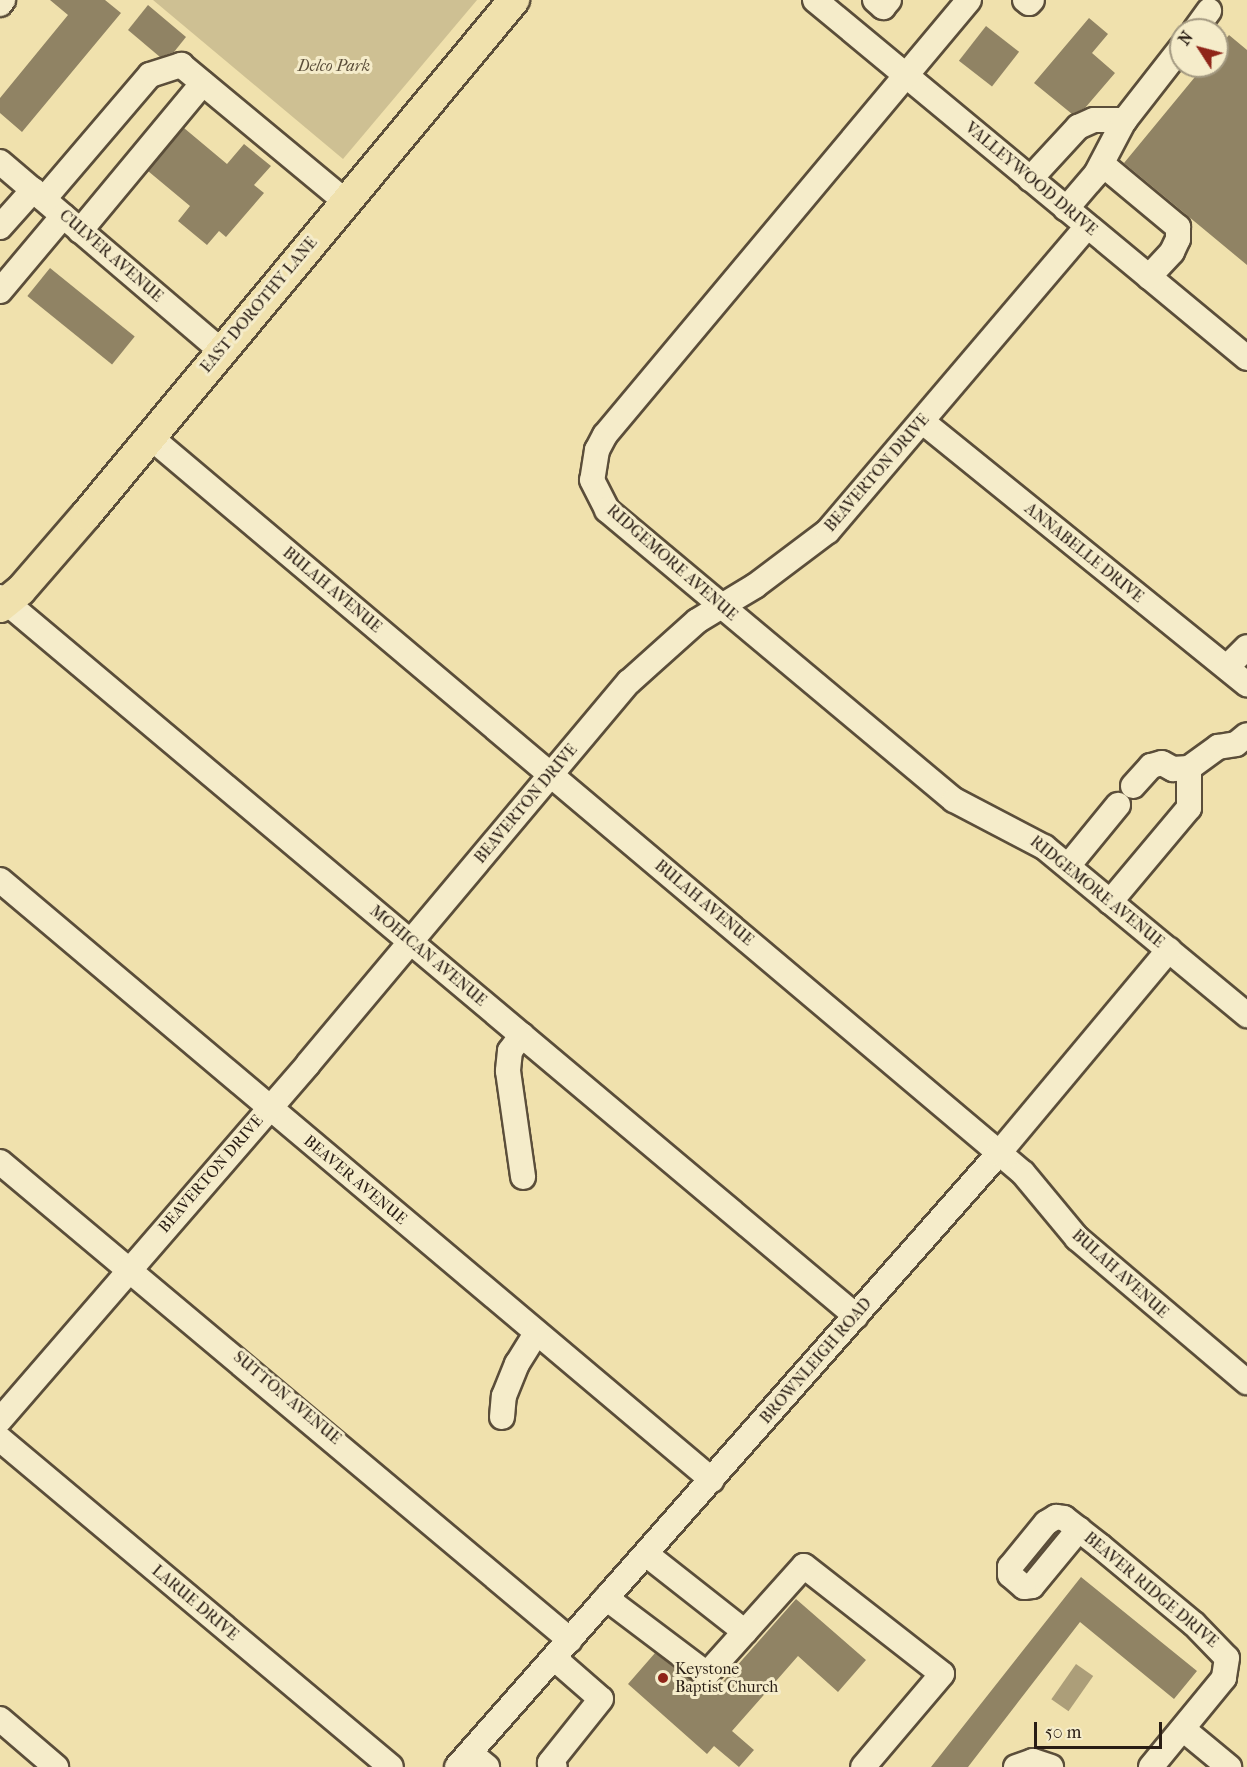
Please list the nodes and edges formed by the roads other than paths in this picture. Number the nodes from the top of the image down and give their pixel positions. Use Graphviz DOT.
graph roads {
  1 [pos="3,0"];
  2 [pos="514,0"];
  3 [pos="875,0"];
  4 [pos="889,0"];
  5 [pos="969,0"];
  6 [pos="1025,0"];
  7 [pos="1032,0"];
  8 [pos="821,2"];
  9 [pos="0,4"];
  10 [pos="1209,11"];
  11 [pos="1204,18"];
  12 [pos="1169,63"];
  13 [pos="906,77"];
  14 [pos="203,83"];
  15 [pos="1125,120"];
  16 [pos="0,162"];
  17 [pos="1102,164"];
  18 [pos="1030,179"];
  19 [pos="38,195"];
  20 [pos="345,201"];
  21 [pos="1066,209"];
  22 [pos="72,223"];
  23 [pos="1087,226"];
  24 [pos="0,228"];
  25 [pos="1149,277"];
  26 [pos="0,291"];
  27 [pos="221,351"];
  28 [pos="1247,358"];
  29 [pos="923,422"];
  30 [pos="149,436"];
  31 [pos="2,602"];
  32 [pos="719,606"];
  33 [pos="1247,648"];
  34 [pos="1227,667"];
  35 [pos="1247,684"];
  36 [pos="1247,735"];
  37 [pos="1189,768"];
  38 [pos="551,774"];
  39 [pos="1133,786"];
  40 [pos="1118,805"];
  41 [pos="1068,866"];
  42 [pos="0,880"];
  43 [pos="1110,902"];
  44 [pos="410,941"];
  45 [pos="1169,950"];
  46 [pos="1247,1015"];
  47 [pos="522,1035"];
  48 [pos="270,1106"];
  49 [pos="999,1153"];
  50 [pos="0,1162"];
  51 [pos="523,1177"];
  52 [pos="128,1270"];
  53 [pos="856,1316"];
  54 [pos="536,1334"];
  55 [pos="1247,1382"];
  56 [pos="502,1417"];
  57 [pos="0,1419"];
  58 [pos="0,1439"];
  59 [pos="712,1480"];
  60 [pos="1079,1529"];
  61 [pos="646,1554"];
  62 [pos="606,1598"];
  63 [pos="746,1632"];
  64 [pos="570,1640"];
  65 [pos="554,1658"];
  66 [pos="0,1719"];
  67 [pos="1183,1729"];
  68 [pos="471,1762"];
  69 [pos="56,1767"];
  70 [pos="391,1767"];
  71 [pos="555,1767"];
  72 [pos="863,1767"];
  73 [pos="1016,1767"];
  74 [pos="1051,1767"];
  75 [pos="1151,1767"];
  76 [pos="1229,1767"];
  1 -- 9 [label="street"];
  2 -- 20 [label="main road, EAST DOROTHY LANE"];
  3 -- 4 [label="street"];
  5 -- 13 [label="street, RIDGEMORE AVENUE"];
  6 -- 7 [label="street"];
  8 -- 13 [label="street, VALLEYWOOD DRIVE"];
  10 -- 11 [label="street"];
  12 -- 15 [label="street"];
  13 -- 18 [label="street, VALLEYWOOD DRIVE"];
  13 -- 32 [label="street, RIDGEMORE AVENUE"];
  14 -- 19 [label="street"];
  14 -- 20 [label="street"];
  14 -- 22 [label="street"];
  15 -- 17 [label="street"];
  15 -- 18 [label="street"];
  16 -- 19 [label="street, CULVER AVENUE"];
  17 -- 21 [label="street"];
  17 -- 25 [label="street"];
  18 -- 21 [label="street, VALLEYWOOD DRIVE"];
  19 -- 22 [label="street, CULVER AVENUE"];
  19 -- 24 [label="street"];
  20 -- 27 [label="main road, EAST DOROTHY LANE"];
  21 -- 23 [label="street, VALLEYWOOD DRIVE"];
  22 -- 26 [label="street"];
  22 -- 27 [label="street, CULVER AVENUE"];
  23 -- 25 [label="street, VALLEYWOOD DRIVE"];
  23 -- 29 [label="street, BEAVERTON DRIVE"];
  25 -- 28 [label="street, VALLEYWOOD DRIVE"];
  27 -- 30 [label="main road, EAST DOROTHY LANE"];
  29 -- 32 [label="street, BEAVERTON DRIVE"];
  29 -- 34 [label="street, ANNABELLE DRIVE"];
  30 -- 31 [label="main road, EAST DOROTHY LANE"];
  30 -- 38 [label="street, BULAH AVENUE"];
  31 -- 44 [label="street, MOHICAN AVENUE"];
  32 -- 38 [label="street, BEAVERTON DRIVE"];
  32 -- 41 [label="street, RIDGEMORE AVENUE"];
  33 -- 34 [label="street"];
  34 -- 35 [label="street, ANNABELLE DRIVE"];
  36 -- 37 [label="street"];
  37 -- 39 [label="street"];
  37 -- 43 [label="street"];
  38 -- 44 [label="street, BEAVERTON DRIVE"];
  38 -- 49 [label="street, BULAH AVENUE"];
  40 -- 41 [label="street"];
  41 -- 43 [label="street, RIDGEMORE AVENUE"];
  42 -- 48 [label="street, BEAVER AVENUE"];
  43 -- 45 [label="street, RIDGEMORE AVENUE"];
  44 -- 47 [label="street, MOHICAN AVENUE"];
  44 -- 48 [label="street, BEAVERTON DRIVE"];
  45 -- 46 [label="street, RIDGEMORE AVENUE"];
  45 -- 49 [label="street, BROWNLEIGH ROAD"];
  47 -- 51 [label="street"];
  47 -- 53 [label="street, MOHICAN AVENUE"];
  48 -- 52 [label="street, BEAVERTON DRIVE"];
  48 -- 54 [label="street, BEAVER AVENUE"];
  49 -- 53 [label="street, BROWNLEIGH ROAD"];
  49 -- 55 [label="street, BULAH AVENUE"];
  50 -- 52 [label="street, SUTTON AVENUE"];
  52 -- 57 [label="street, BEAVERTON DRIVE"];
  52 -- 64 [label="street, SUTTON AVENUE"];
  53 -- 59 [label="street, BROWNLEIGH ROAD"];
  54 -- 56 [label="street"];
  54 -- 59 [label="street, BEAVER AVENUE"];
  58 -- 70 [label="street, LARUE DRIVE"];
  59 -- 61 [label="street, BROWNLEIGH ROAD"];
  60 -- 67 [label="street, BEAVER RIDGE DRIVE"];
  61 -- 62 [label="street, BROWNLEIGH ROAD"];
  61 -- 63 [label="street"];
  62 -- 63 [label="street"];
  62 -- 64 [label="street, BROWNLEIGH ROAD"];
  63 -- 72 [label="street"];
  64 -- 65 [label="street, BROWNLEIGH ROAD"];
  65 -- 68 [label="street, BROWNLEIGH ROAD"];
  65 -- 71 [label="street"];
  66 -- 69 [label="street"];
  67 -- 75 [label="street, BEAVER RIDGE DRIVE"];
  67 -- 76 [label="street"];
  73 -- 74 [label="street"];
}
